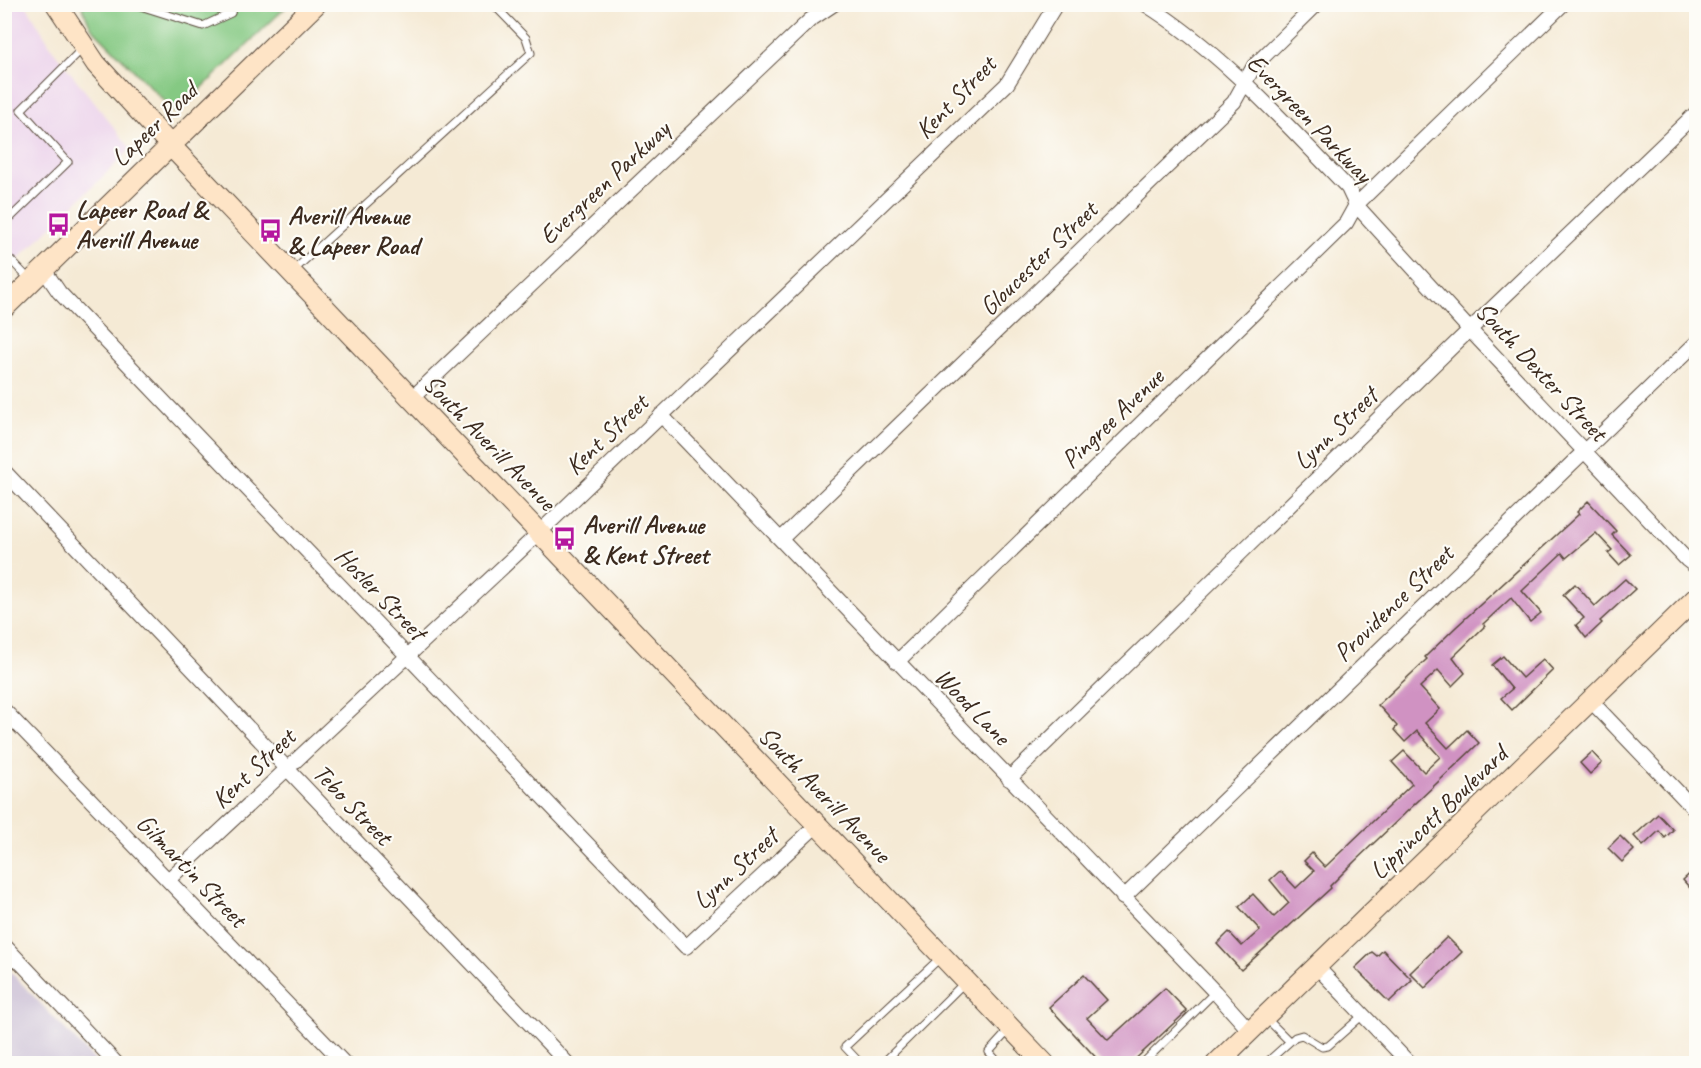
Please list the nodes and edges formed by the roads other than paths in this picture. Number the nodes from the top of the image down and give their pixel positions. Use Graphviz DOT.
graph roads {
  1 [pos="56,4"];
  2 [pos="134,4"];
  3 [pos="234,4"];
  4 [pos="316,4"];
  5 [pos="493,4"];
  6 [pos="834,4"];
  7 [pos="1056,4"];
  8 [pos="1145,4"];
  9 [pos="1317,4"];
  10 [pos="1563,4"];
  11 [pos="84,48"];
  12 [pos="1245,82"];
  13 [pos="1696,113"];
  14 [pos="171,146"];
  15 [pos="1356,205"];
  16 [pos="4,224"];
  17 [pos="4,253"];
  18 [pos="292,273"];
  19 [pos="38,276"];
  20 [pos="4,308"];
  21 [pos="1470,330"];
  22 [pos="1696,343"];
  23 [pos="411,399"];
  24 [pos="661,415"];
  25 [pos="1585,451"];
  26 [pos="4,471"];
  27 [pos="539,533"];
  28 [pos="781,539"];
  29 [pos="1696,567"];
  30 [pos="1696,598"];
  31 [pos="408,656"];
  32 [pos="897,662"];
  33 [pos="1591,701"];
  34 [pos="4,710"];
  35 [pos="286,769"];
  36 [pos="1009,779"];
  37 [pos="1696,811"];
  38 [pos="817,825"];
  39 [pos="168,880"];
  40 [pos="1123,898"];
  41 [pos="4,945"];
  42 [pos="686,947"];
  43 [pos="942,956"];
  44 [pos="18,958"];
  45 [pos="1317,967"];
  46 [pos="4,972"];
  47 [pos="966,981"];
  48 [pos="1215,992"];
  49 [pos="1363,1015"];
  50 [pos="1265,1017"];
  51 [pos="1011,1028"];
  52 [pos="1250,1031"];
  53 [pos="1289,1041"];
  54 [pos="1229,1059"];
  55 [pos="1043,1063"];
  56 [pos="117,1064"];
  57 [pos="345,1064"];
  58 [pos="568,1064"];
  59 [pos="861,1064"];
  60 [pos="882,1064"];
  61 [pos="1000,1064"];
  62 [pos="1142,1064"];
  63 [pos="1265,1064"];
  64 [pos="1410,1064"];
  1 -- 11 [label="street, South Averill Avenue"];
  2 -- 3 [label="lane"];
  4 -- 14 [label="street, Lapeer Road"];
  5 -- 18 [label="lane"];
  6 -- 23 [label="street, Evergreen Parkway"];
  7 -- 24 [label="street, Kent Street"];
  8 -- 12 [label="street, Evergreen Parkway"];
  9 -- 12 [label="street, Gloucester Street"];
  10 -- 15 [label="street, Evergreen Parkway"];
  11 -- 14 [label="street, South Averill Avenue"];
  11 -- 16 [label="lane"];
  12 -- 15 [label="street, Evergreen Parkway"];
  12 -- 28 [label="street, Gloucester Street"];
  13 -- 21 [label="street, Lynn Street"];
  14 -- 18 [label="street, South Averill Avenue"];
  14 -- 19 [label="street, Lapeer Road"];
  15 -- 21 [label="street, South Dexter Street"];
  15 -- 32 [label="street, Pingree Avenue"];
  17 -- 19 [label="lane"];
  18 -- 23 [label="street, South Averill Avenue"];
  19 -- 20 [label="street, Lapeer Road"];
  19 -- 31 [label="street, Hosler Street"];
  21 -- 25 [label="street, South Dexter Street"];
  21 -- 36 [label="street, Lynn Street"];
  22 -- 25 [label="street, Providence Street"];
  23 -- 27 [label="street, South Averill Avenue"];
  24 -- 27 [label="street, Kent Street"];
  24 -- 28 [label="street, Wood Lane"];
  25 -- 29 [label="street, South Dexter Street"];
  25 -- 40 [label="street, Providence Street"];
  26 -- 35 [label="street, Tebo Street"];
  27 -- 31 [label="street, Kent Street"];
  27 -- 38 [label="street, South Averill Avenue"];
  28 -- 32 [label="street, Wood Lane"];
  30 -- 33 [label="street, Lippincott Boulevard"];
  31 -- 35 [label="street, Kent Street"];
  31 -- 42 [label="street, Hosler Street"];
  32 -- 36 [label="street, Wood Lane"];
  33 -- 37 [label="street"];
  33 -- 45 [label="street, Lippincott Boulevard"];
  34 -- 39 [label="street, Gilmartin Street"];
  35 -- 39 [label="street, Kent Street"];
  35 -- 58 [label="street, Tebo Street"];
  36 -- 40 [label="street, Wood Lane"];
  38 -- 42 [label="street, Lynn Street"];
  38 -- 43 [label="street, South Averill Avenue"];
  39 -- 57 [label="street, Gilmartin Street"];
  40 -- 48 [label="street, Wood Lane"];
  41 -- 44 [label="street"];
  43 -- 47 [label="street, South Averill Avenue"];
  43 -- 59 [label="lane"];
  44 -- 46 [label="lane"];
  44 -- 56 [label="street"];
  45 -- 49 [label="street"];
  45 -- 50 [label="street, Lippincott Boulevard"];
  47 -- 51 [label="street, South Averill Avenue"];
  47 -- 60 [label="lane"];
  48 -- 52 [label="street, Wood Lane"];
  48 -- 62 [label="lane"];
  49 -- 53 [label="lane"];
  49 -- 64 [label="street"];
  50 -- 52 [label="street, Lippincott Boulevard"];
  50 -- 53 [label="lane"];
  51 -- 55 [label="street, South Averill Avenue"];
  51 -- 61 [label="lane"];
  52 -- 54 [label="street, Lippincott Boulevard"];
  53 -- 63 [label="lane"];
}
